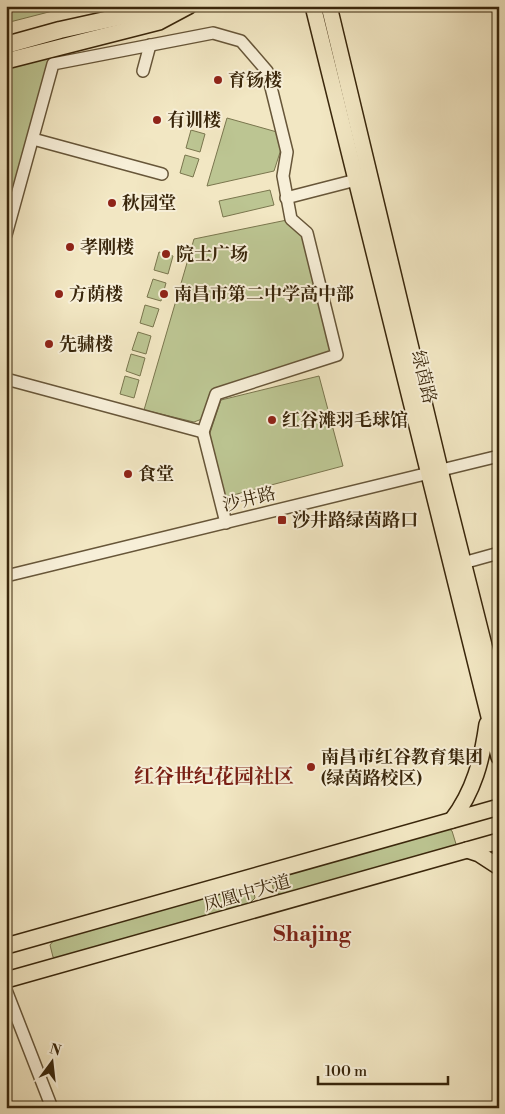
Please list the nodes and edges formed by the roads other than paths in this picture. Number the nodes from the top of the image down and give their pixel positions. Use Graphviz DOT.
graph roads {
  1 [pos="169,6"];
  2 [pos="189,6"];
  3 [pos="313,6"];
  4 [pos="329,6"];
  5 [pos="6,45"];
  6 [pos="150,45"];
  7 [pos="6,62"];
  8 [pos="143,71"];
  9 [pos="33,139"];
  10 [pos="162,174"];
  11 [pos="356,180"];
  12 [pos="286,198"];
  13 [pos="10,205"];
  14 [pos="6,235"];
  15 [pos="6,379"];
  16 [pos="202,432"];
  17 [pos="499,456"];
  18 [pos="435,472"];
  19 [pos="226,523"];
  20 [pos="499,553"];
  21 [pos="463,563"];
  22 [pos="6,576"];
  23 [pos="494,710"];
  24 [pos="499,757"];
  25 [pos="499,807"];
  26 [pos="452,820"];
  27 [pos="499,841"];
  28 [pos="466,850"];
  29 [pos="499,867"];
  30 [pos="6,946"];
  31 [pos="6,980"];
  32 [pos="6,990"];
  33 [pos="52,1108"];
  1 -- 5 [label="highway"];
  2 -- 7 [label="main road"];
  3 -- 11 [label="main road, 绿茵路"];
  4 -- 18 [label="main road, 绿茵路"];
  6 -- 8 [label="street"];
  6 -- 9 [label="street"];
  6 -- 12 [label="street"];
  9 -- 10 [label="street"];
  9 -- 13 [label="street"];
  11 -- 12 [label="street"];
  11 -- 18 [label="main road, 绿茵路"];
  12 -- 16 [label="street"];
  13 -- 14 [label="street"];
  15 -- 16 [label="street"];
  16 -- 19 [label="street"];
  17 -- 18 [label="street, 沙井路"];
  18 -- 19 [label="street, 沙井路"];
  18 -- 21 [label="main road, 绿茵路"];
  18 -- 23 [label="main road, 绿茵路"];
  19 -- 22 [label="street, 沙井路"];
  20 -- 21 [label="street"];
  21 -- 23 [label="main road, 绿茵路"];
  23 -- 24 [label="main road, 绿茵路"];
  23 -- 26 [label="main road"];
  25 -- 26 [label="main road, 凤凰中大道"];
  26 -- 30 [label="main road, 凤凰中大道"];
  27 -- 28 [label="main road, 凤凰中大道"];
  28 -- 29 [label="main road"];
  28 -- 31 [label="main road, 凤凰中大道"];
  32 -- 33 [label="street"];
}
